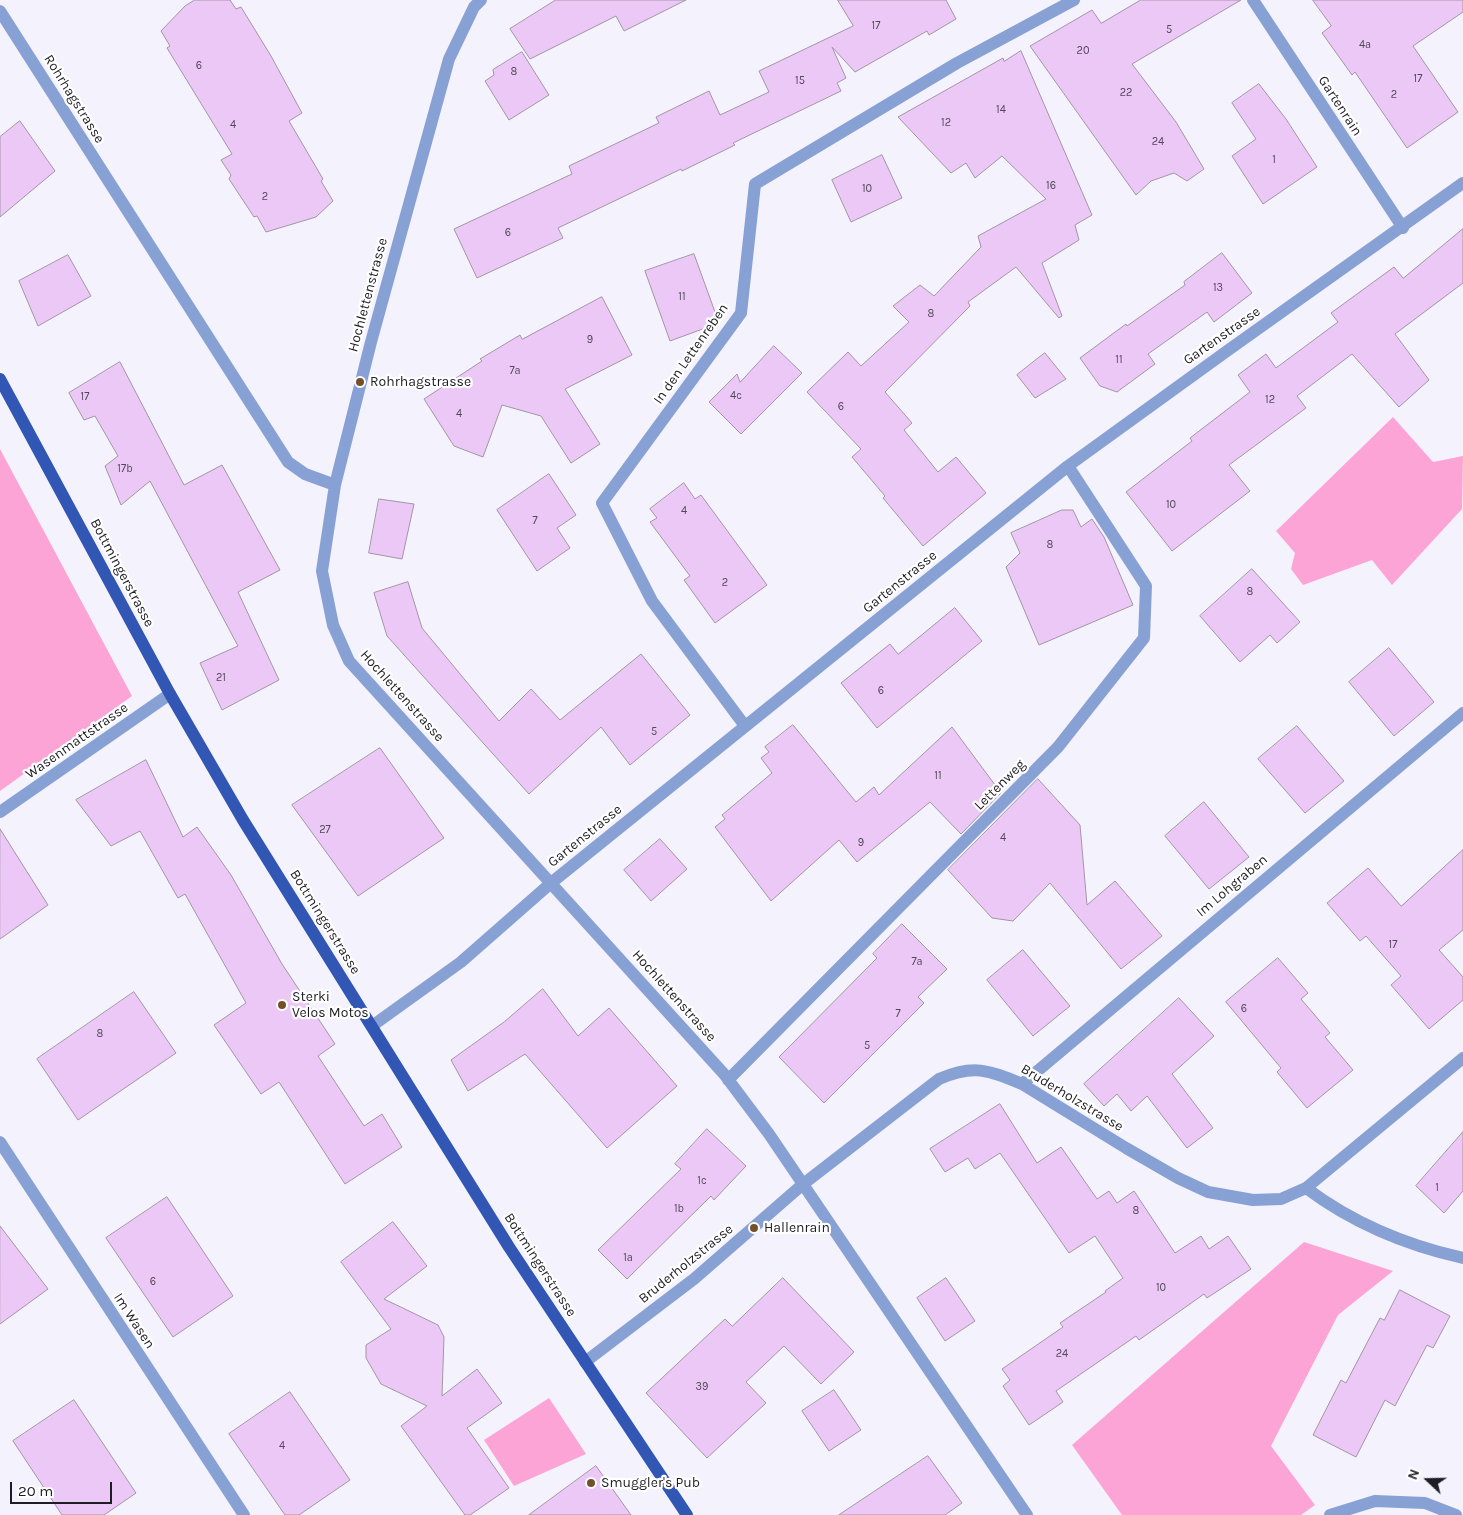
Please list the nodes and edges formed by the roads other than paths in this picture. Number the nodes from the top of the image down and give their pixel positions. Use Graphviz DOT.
graph roads {
  1 [pos="481,0"];
  2 [pos="1074,0"];
  3 [pos="1253,0"];
  4 [pos="0,12"];
  5 [pos="1463,183"];
  6 [pos="1403,228"];
  7 [pos="0,379"];
  8 [pos="1068,466"];
  9 [pos="335,485"];
  10 [pos="170,694"];
  11 [pos="1463,713"];
  12 [pos="745,726"];
  13 [pos="0,812"];
  14 [pos="551,883"];
  15 [pos="372,1026"];
  16 [pos="1463,1058"];
  17 [pos="728,1080"];
  18 [pos="1022,1084"];
  19 [pos="0,1142"];
  20 [pos="802,1184"];
  21 [pos="1306,1188"];
  22 [pos="1463,1258"];
  23 [pos="585,1362"];
  24 [pos="244,1515"];
  25 [pos="687,1515"];
  26 [pos="1027,1515"];
  27 [pos="1330,1515"];
  28 [pos="1456,1515"];
  1 -- 9 [label="street, Hochlettenstrasse"];
  2 -- 12 [label="street, In den Lettenreben"];
  3 -- 6 [label="street, Gartenrain"];
  4 -- 9 [label="street, Rohrhagstrasse"];
  5 -- 6 [label="street, Gartenstrasse"];
  6 -- 8 [label="street, Gartenstrasse"];
  7 -- 10 [label="main road, Bottmingerstrasse"];
  8 -- 12 [label="street, Gartenstrasse"];
  8 -- 17 [label="street, Lettenweg"];
  9 -- 14 [label="street, Hochlettenstrasse"];
  10 -- 13 [label="street, Wasenmattstrasse"];
  10 -- 15 [label="main road, Bottmingerstrasse"];
  11 -- 18 [label="street, Im Lohgraben"];
  12 -- 14 [label="street, Gartenstrasse"];
  14 -- 15 [label="street, Gartenstrasse"];
  14 -- 17 [label="street, Hochlettenstrasse"];
  15 -- 23 [label="main road, Bottmingerstrasse"];
  16 -- 21 [label="street, Bruderholzstrasse"];
  17 -- 20 [label="street, Hochlettenstrasse"];
  18 -- 20 [label="street, Bruderholzstrasse"];
  18 -- 21 [label="street, Bruderholzstrasse"];
  19 -- 24 [label="street, Im Wasen"];
  20 -- 23 [label="street, Bruderholzstrasse"];
  20 -- 26 [label="street"];
  21 -- 22 [label="street"];
  23 -- 25 [label="main road, Bottmingerstrasse"];
  27 -- 28 [label="street"];
}
